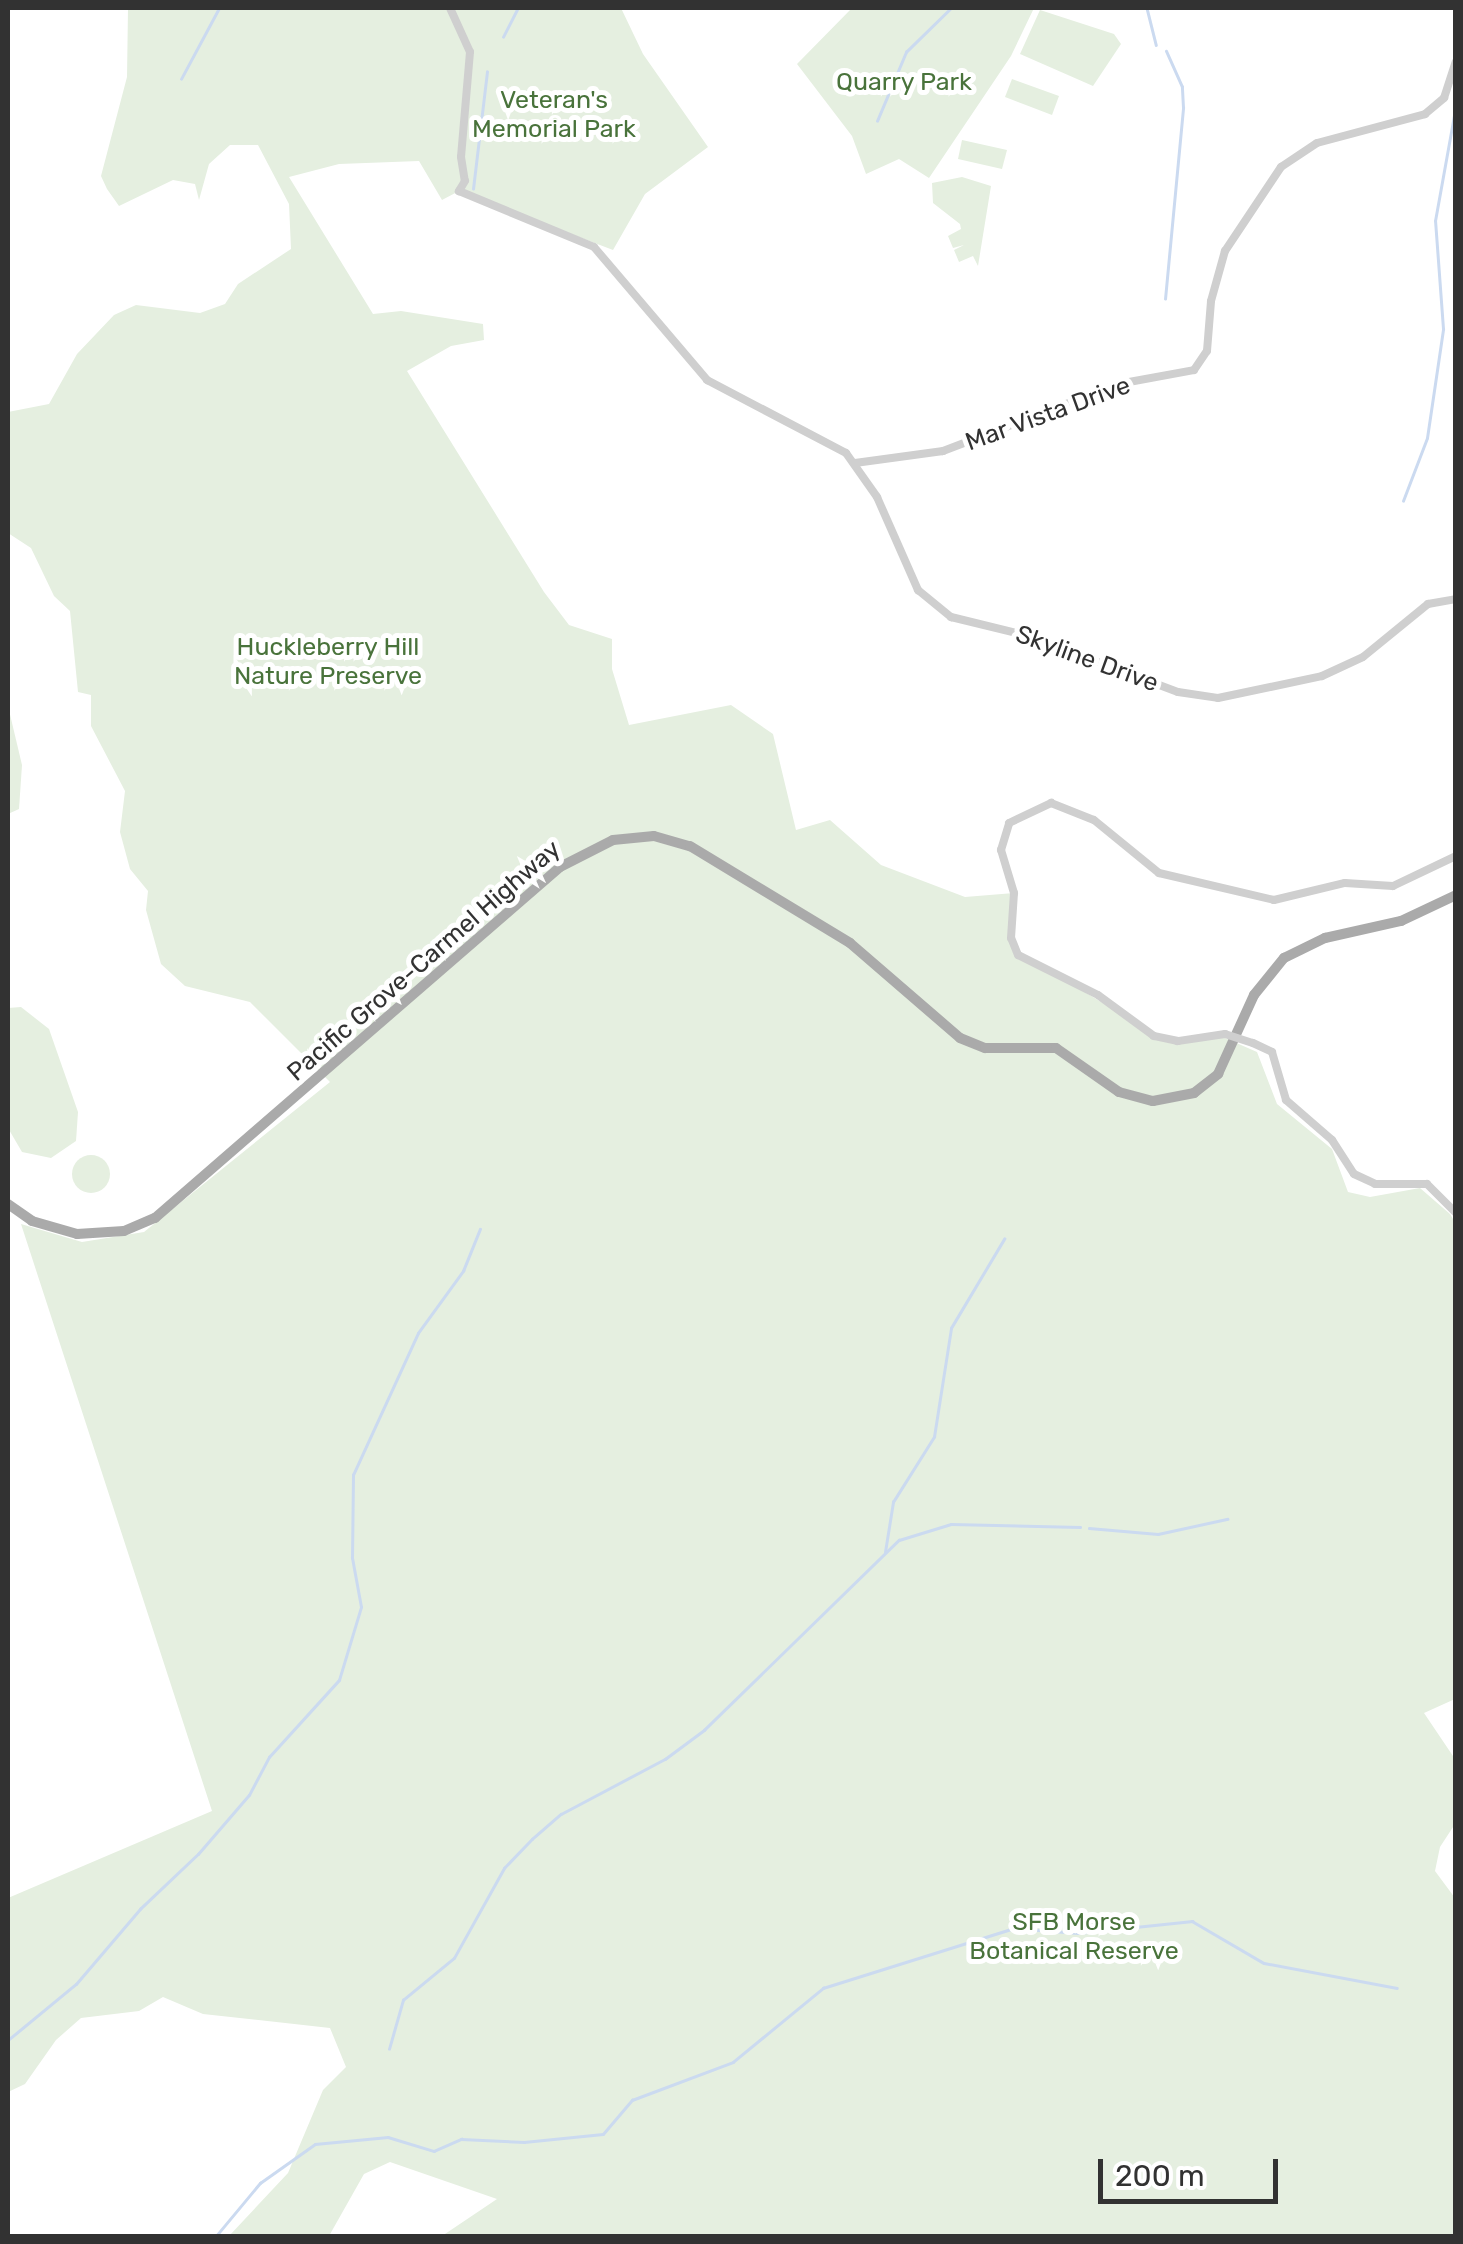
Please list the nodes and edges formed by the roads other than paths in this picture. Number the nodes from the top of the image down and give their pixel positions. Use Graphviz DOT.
graph roads {
  1 [pos="450,8"];
  2 [pos="1455,61"];
  3 [pos="846,453"];
  4 [pos="883,461"];
  5 [pos="855,463"];
  6 [pos="871,486"];
  7 [pos="1456,600"];
  8 [pos="1456,856"];
  9 [pos="1456,895"];
  10 [pos="12,1208"];
  11 [pos="1456,1213"];
  1 -- 3 [label="street, Skyline Drive"];
  2 -- 4 [label="street, Mar Vista Drive"];
  3 -- 4 [label="street"];
  3 -- 5 [label="street, Skyline Drive"];
  4 -- 5 [label="street, Mar Vista Drive"];
  4 -- 6 [label="street"];
  5 -- 6 [label="street, Skyline Drive"];
  6 -- 7 [label="street, Skyline Drive"];
  8 -- 11 [label="street, bridge"];
  9 -- 10 [label="main road, Pacific Grove-Carmel Highway"];
}
